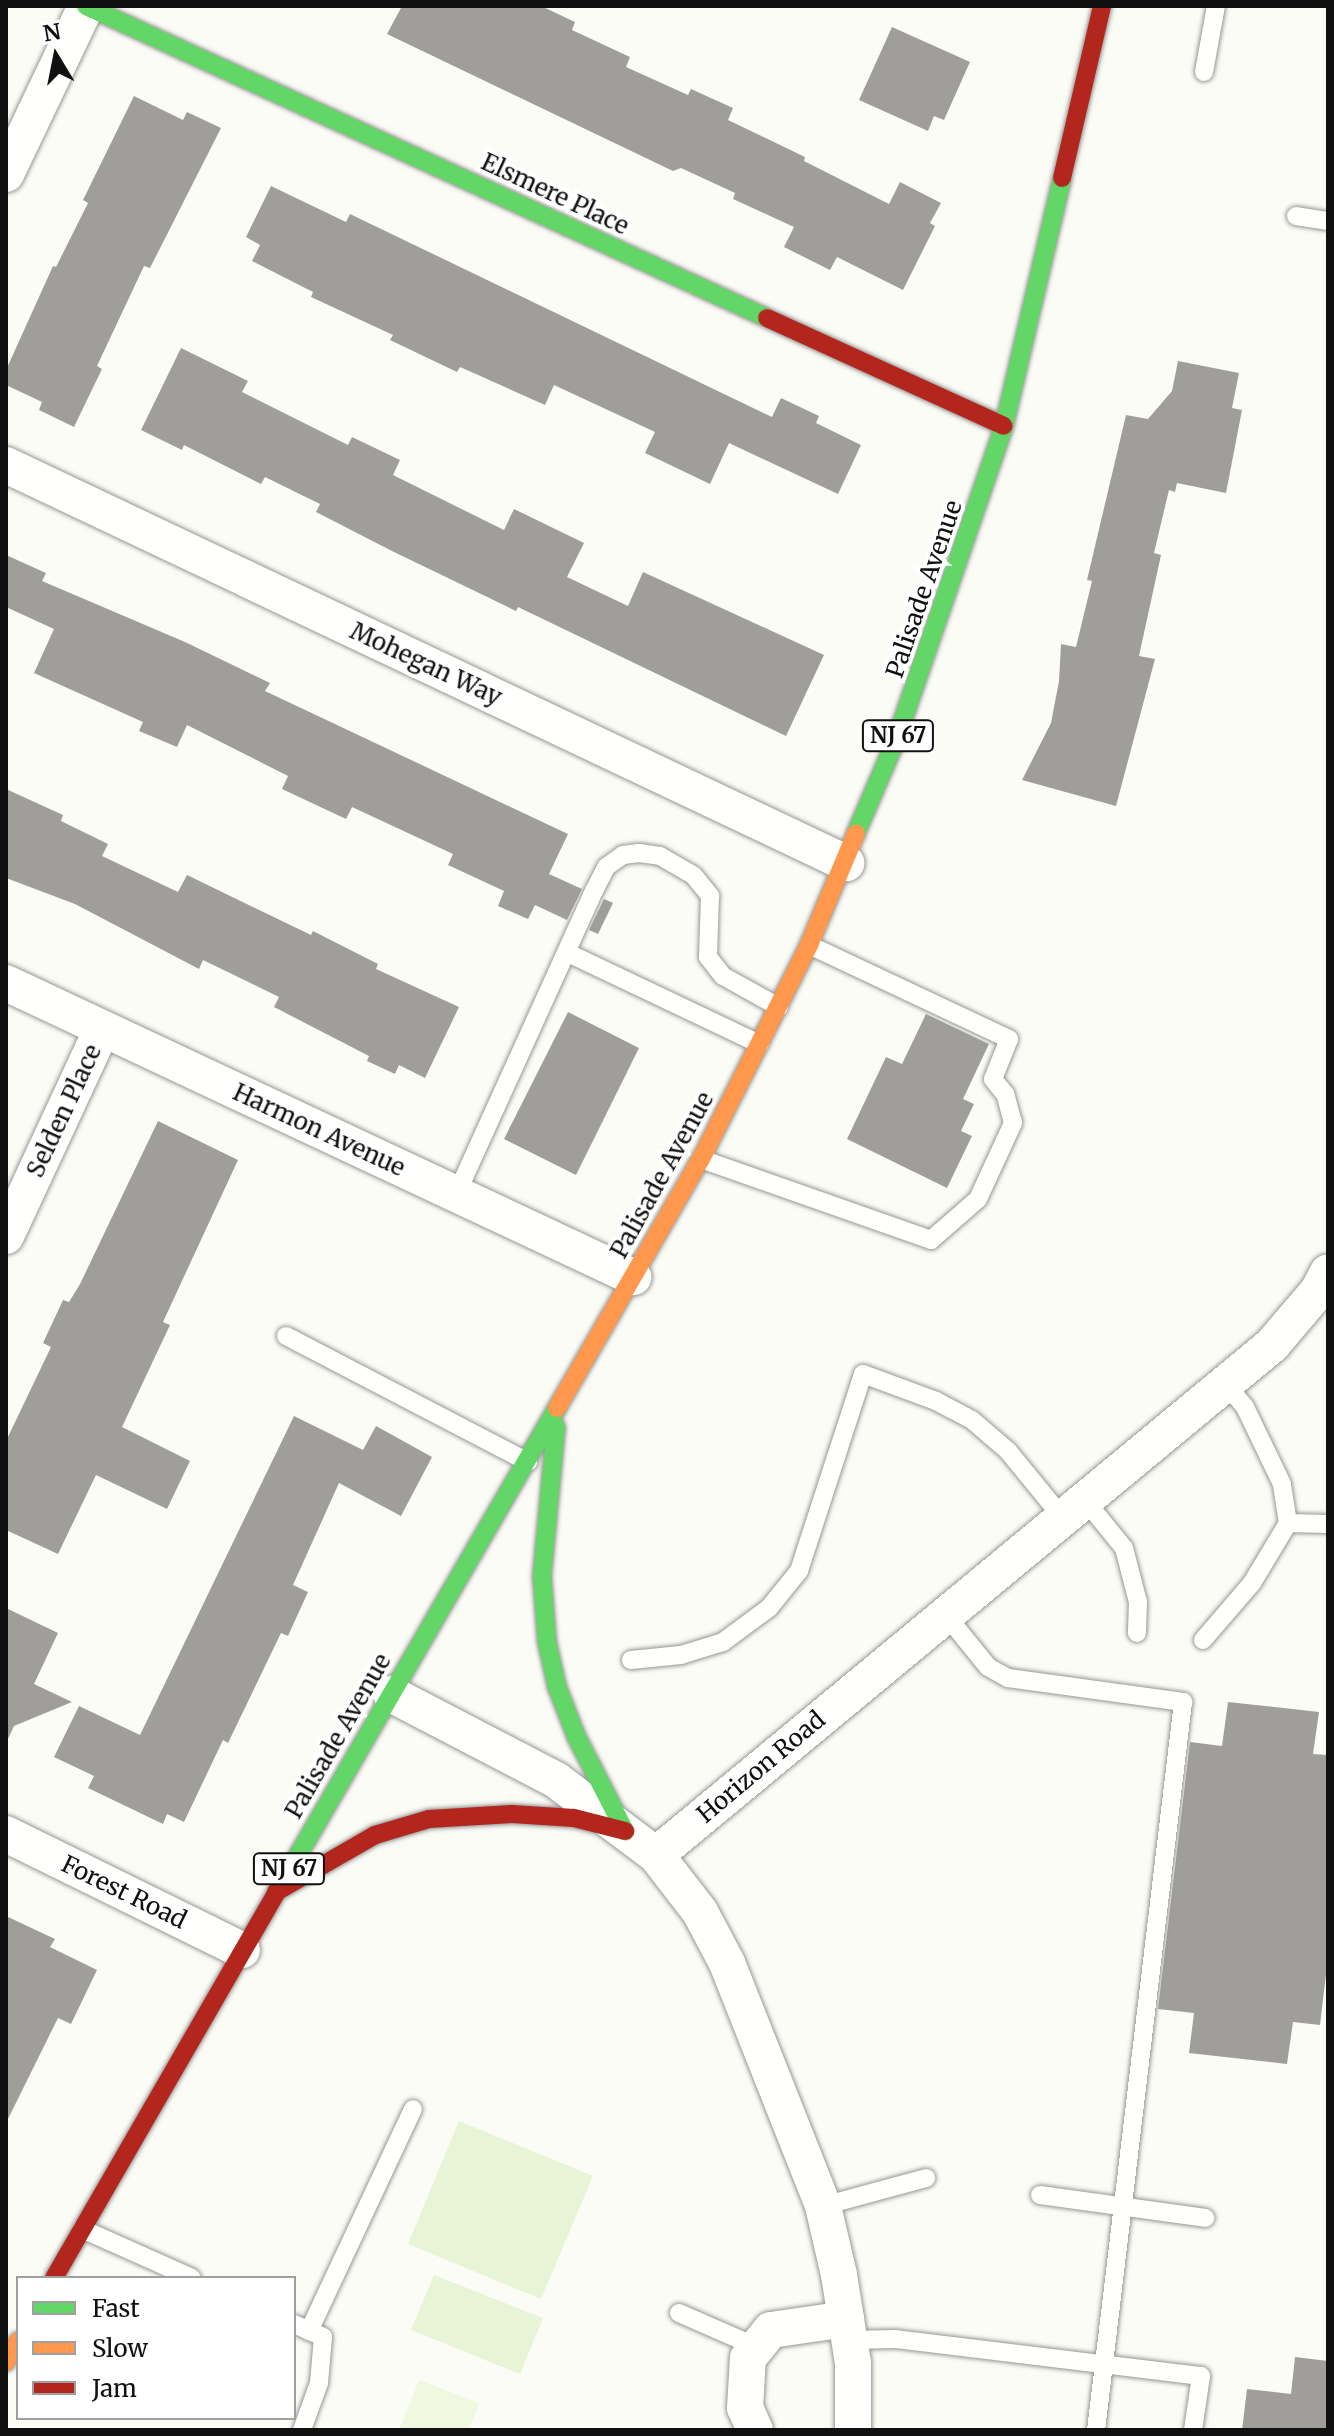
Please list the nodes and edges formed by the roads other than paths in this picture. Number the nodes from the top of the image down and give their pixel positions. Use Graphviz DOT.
graph roads {
  1 [pos="86,6"];
  2 [pos="1102,6"];
  3 [pos="1216,6"];
  4 [pos="1204,72"];
  5 [pos="6,174"];
  6 [pos="1296,216"];
  7 [pos="1328,221"];
  8 [pos="1004,426"];
  9 [pos="6,465"];
  10 [pos="846,863"];
  11 [pos="809,945"];
  12 [pos="568,953"];
  13 [pos="6,983"];
  14 [pos="779,1007"];
  15 [pos="102,1029"];
  16 [pos="760,1044"];
  17 [pos="701,1159"];
  18 [pos="456,1195"];
  19 [pos="6,1236"];
  20 [pos="1328,1272"];
  21 [pos="633,1277"];
  22 [pos="286,1336"];
  23 [pos="1226,1384"];
  24 [pos="557,1413"];
  25 [pos="528,1462"];
  26 [pos="1073,1508"];
  27 [pos="1288,1523"];
  28 [pos="1328,1524"];
  29 [pos="945,1614"];
  30 [pos="1137,1633"];
  31 [pos="1203,1640"];
  32 [pos="631,1660"];
  33 [pos="391,1694"];
  34 [pos="625,1831"];
  35 [pos="6,1834"];
  36 [pos="656,1855"];
  37 [pos="274,1893"];
  38 [pos="242,1950"];
  39 [pos="413,2109"];
  40 [pos="926,2178"];
  41 [pos="1040,2195"];
  42 [pos="823,2206"];
  43 [pos="1123,2207"];
  44 [pos="1205,2218"];
  45 [pos="82,2229"];
  46 [pos="55,2276"];
  47 [pos="188,2276"];
  48 [pos="679,2313"];
  49 [pos="302,2328"];
  50 [pos="847,2330"];
  51 [pos="16,2344"];
  52 [pos="757,2347"];
  53 [pos="6,2362"];
  54 [pos="1104,2364"];
  55 [pos="302,2430"];
  56 [pos="755,2430"];
  57 [pos="853,2430"];
  58 [pos="1096,2430"];
  59 [pos="1193,2430"];
  1 -- 5 [label="street"];
  1 -- 8 [label="main road, Elsmere Place"];
  2 -- 8 [label="main road, Palisade Avenue / NJ 67"];
  3 -- 4 [label="lane"];
  6 -- 7 [label="lane"];
  8 -- 10 [label="main road, Palisade Avenue / NJ 67"];
  9 -- 10 [label="street, Mohegan Way"];
  10 -- 11 [label="main road, Palisade Avenue / NJ 67"];
  11 -- 14 [label="main road, Palisade Avenue / NJ 67"];
  11 -- 17 [label="lane"];
  12 -- 14 [label="lane"];
  12 -- 16 [label="lane"];
  12 -- 18 [label="lane"];
  13 -- 15 [label="street, Harmon Avenue"];
  14 -- 16 [label="main road, Palisade Avenue / NJ 67"];
  15 -- 18 [label="street, Harmon Avenue"];
  15 -- 19 [label="street, Selden Place"];
  16 -- 17 [label="main road, Palisade Avenue / NJ 67"];
  17 -- 21 [label="main road, Palisade Avenue / NJ 67"];
  18 -- 21 [label="street, Harmon Avenue"];
  20 -- 23 [label="street, Horizon Road"];
  21 -- 24 [label="main road, Palisade Avenue / NJ 67"];
  22 -- 25 [label="lane"];
  23 -- 26 [label="street, Horizon Road"];
  23 -- 27 [label="lane"];
  24 -- 25 [label="main road, Palisade Avenue / NJ 67"];
  24 -- 34 [label="main road"];
  25 -- 33 [label="main road, Palisade Avenue / NJ 67"];
  26 -- 29 [label="street, Horizon Road"];
  26 -- 30 [label="lane"];
  26 -- 32 [label="lane"];
  27 -- 28 [label="lane"];
  27 -- 31 [label="lane"];
  29 -- 36 [label="street, Horizon Road"];
  29 -- 43 [label="lane"];
  33 -- 34 [label="street"];
  33 -- 37 [label="main road, Palisade Avenue / NJ 67"];
  34 -- 36 [label="street"];
  34 -- 37 [label="main road"];
  35 -- 38 [label="street, Forest Road"];
  36 -- 42 [label="street"];
  37 -- 38 [label="main road, Palisade Avenue / NJ 67"];
  38 -- 45 [label="main road, Palisade Avenue / NJ 67"];
  39 -- 49 [label="lane"];
  40 -- 42 [label="lane"];
  41 -- 43 [label="lane"];
  42 -- 50 [label="street"];
  43 -- 44 [label="lane"];
  43 -- 54 [label="lane"];
  45 -- 46 [label="main road, Palisade Avenue / NJ 67"];
  45 -- 47 [label="lane"];
  48 -- 52 [label="lane"];
  49 -- 55 [label="lane"];
  50 -- 52 [label="street"];
  50 -- 54 [label="lane"];
  50 -- 57 [label="street"];
  51 -- 53 [label="main road"];
  52 -- 56 [label="street"];
  54 -- 58 [label="lane"];
  54 -- 59 [label="lane"];
}
